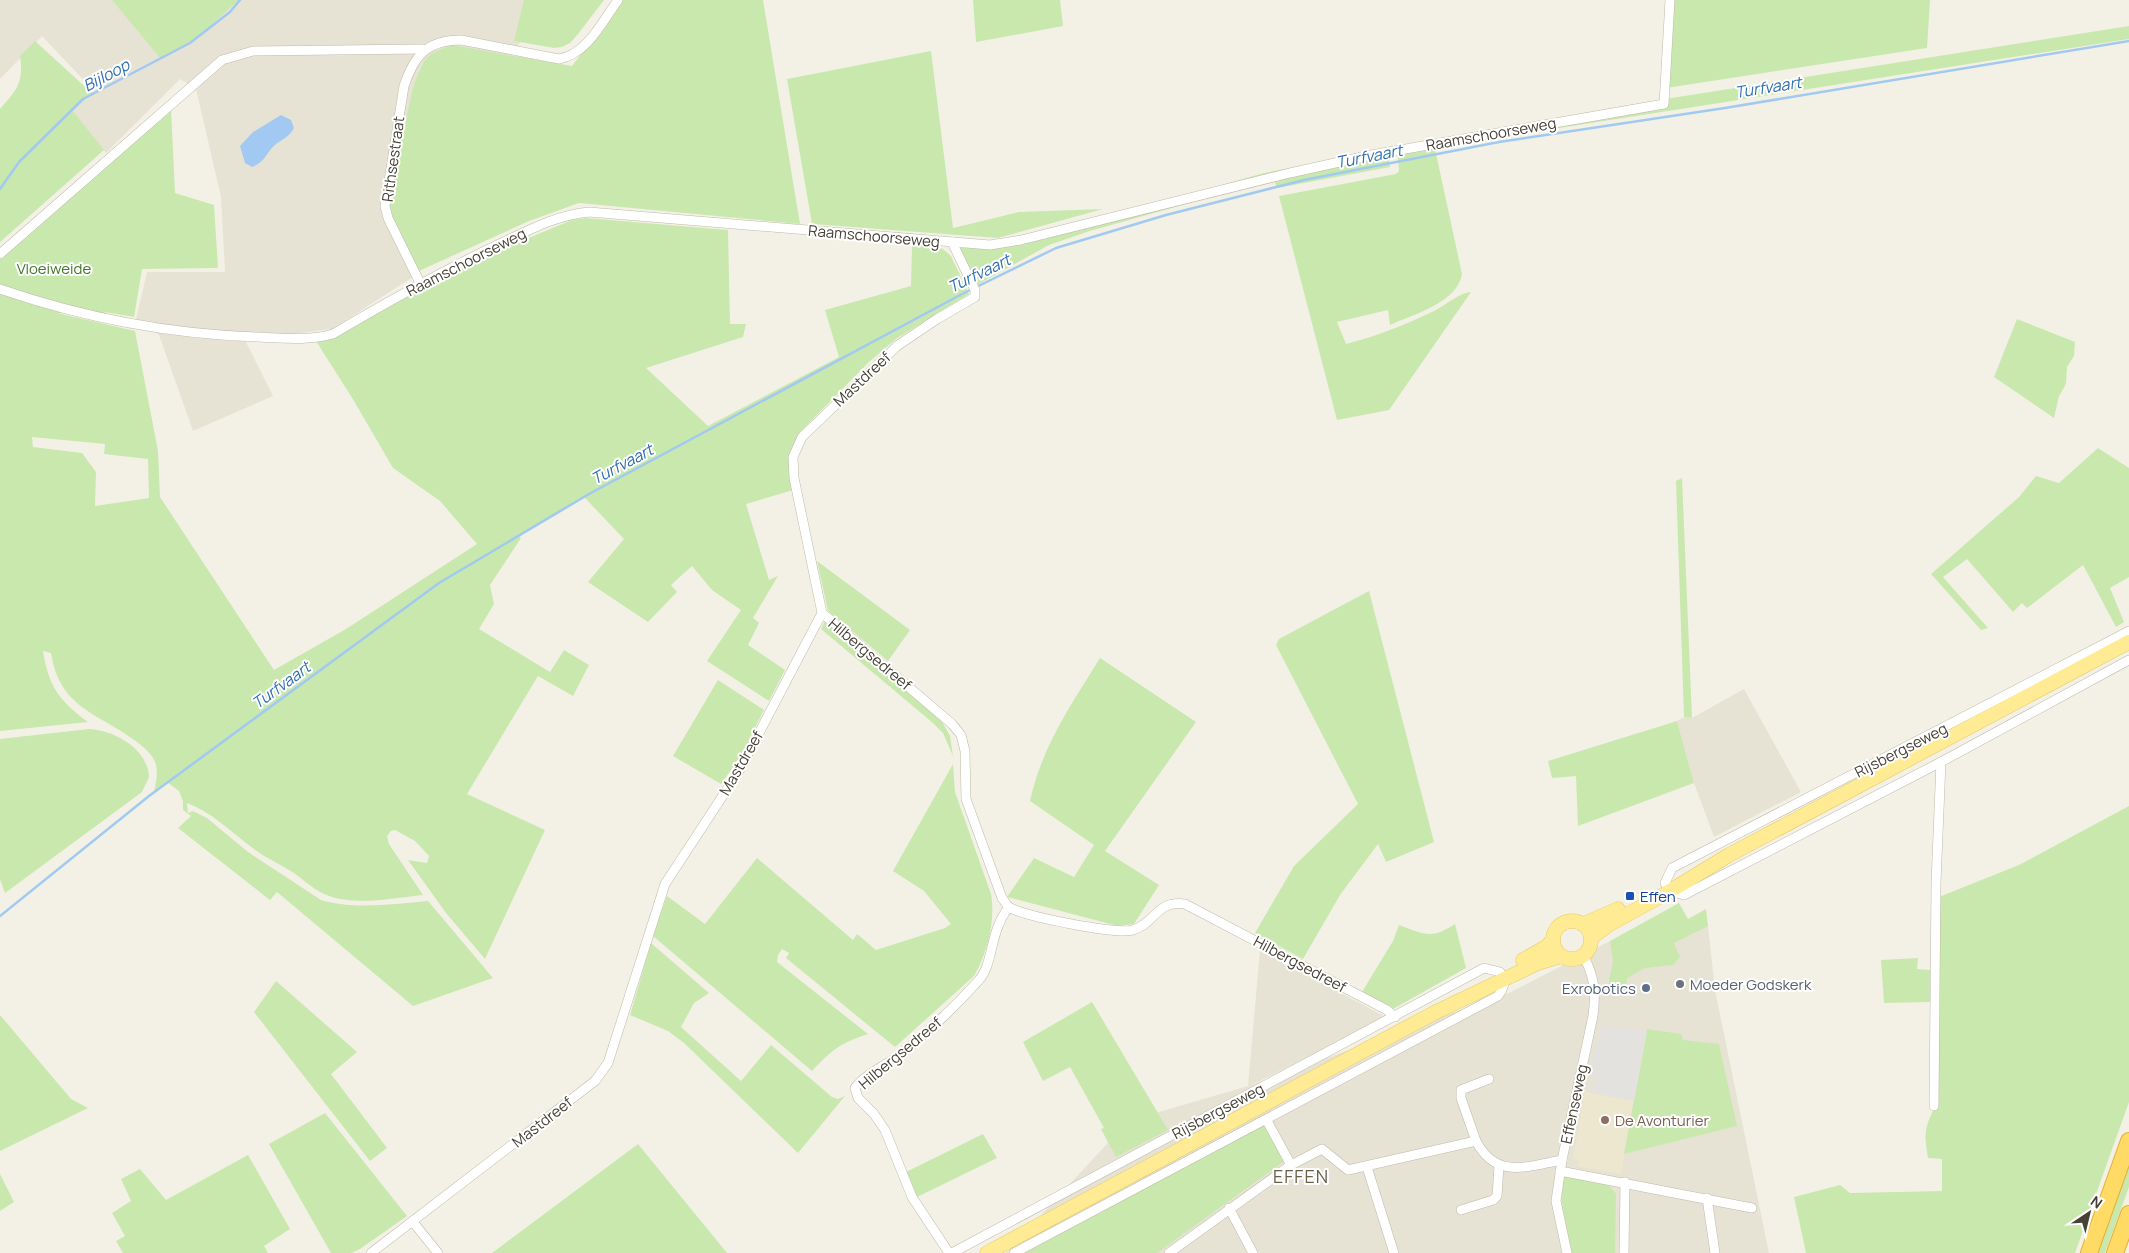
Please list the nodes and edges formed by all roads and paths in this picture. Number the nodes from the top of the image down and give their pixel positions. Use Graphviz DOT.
graph roads {
  1 [pos="618,0"];
  2 [pos="1670,0"];
  3 [pos="423,49"];
  4 [pos="952,242"];
  5 [pos="0,254"];
  6 [pos="420,283"];
  7 [pos="0,289"];
  8 [pos="822,613"];
  9 [pos="2129,631"];
  10 [pos="2129,642"];
  11 [pos="2129,660"];
  12 [pos="1941,762"];
  13 [pos="1667,887"];
  14 [pos="1009,907"];
  15 [pos="1584,924"];
  16 [pos="1592,937"];
  17 [pos="1553,940"];
  18 [pos="1561,956"];
  19 [pos="1584,957"];
  20 [pos="1502,976"];
  21 [pos="1395,1017"];
  22 [pos="1489,1079"];
  23 [pos="1934,1106"];
  24 [pos="1266,1121"];
  25 [pos="1476,1141"];
  26 [pos="2129,1141"];
  27 [pos="1562,1160"];
  28 [pos="1291,1165"];
  29 [pos="1499,1166"];
  30 [pos="1367,1168"];
  31 [pos="1560,1171"];
  32 [pos="1625,1182"];
  33 [pos="1707,1198"];
  34 [pos="1229,1208"];
  35 [pos="1752,1208"];
  36 [pos="1461,1210"];
  37 [pos="2129,1214"];
  38 [pos="413,1222"];
  39 [pos="371,1253"];
  40 [pos="438,1253"];
  41 [pos="950,1253"];
  42 [pos="987,1253"];
  43 [pos="1014,1253"];
  44 [pos="1168,1253"];
  45 [pos="1252,1253"];
  46 [pos="1394,1253"];
  47 [pos="1567,1253"];
  48 [pos="1624,1253"];
  49 [pos="1714,1253"];
  50 [pos="2089,1253"];
  51 [pos="2115,1253"];
  1 -- 3 [label="street"];
  2 -- 4 [label="street, Raamschoorseweg"];
  3 -- 5 [label="street"];
  3 -- 6 [label="street, Rithsestraat"];
  4 -- 6 [label="street, Raamschoorseweg"];
  4 -- 8 [label="street, Mastdreef"];
  6 -- 7 [label="street, Raamschoorseweg"];
  8 -- 14 [label="street, Hilbergsedreef"];
  8 -- 38 [label="street, Mastdreef"];
  9 -- 13 [label="street, Rijsbergseweg"];
  10 -- 13 [label="main road, Rijsbergseweg"];
  11 -- 12 [label="street, Rijsbergseweg"];
  12 -- 13 [label="street, Rijsbergseweg"];
  12 -- 23 [label="street"];
  13 -- 15 [label="main road, Rijsbergseweg"];
  13 -- 16 [label="main road, Rijsbergseweg"];
  14 -- 21 [label="street, Hilbergsedreef"];
  14 -- 41 [label="street, Hilbergsedreef"];
  15 -- 16 [label="main road"];
  15 -- 17 [label="main road"];
  16 -- 19 [label="main road"];
  17 -- 18 [label="main road"];
  17 -- 20 [label="main road, Rijsbergseweg"];
  18 -- 19 [label="main road"];
  18 -- 20 [label="main road, Rijsbergseweg"];
  19 -- 27 [label="street, Effenseweg"];
  20 -- 21 [label="street, Rijsbergseweg"];
  20 -- 24 [label="street, Rijsbergseweg"];
  20 -- 42 [label="main road, Rijsbergseweg"];
  21 -- 41 [label="street, Rijsbergseweg"];
  22 -- 25 [label="street"];
  24 -- 28 [label="street"];
  24 -- 43 [label="street, Rijsbergseweg"];
  25 -- 29 [label="street"];
  25 -- 30 [label="street"];
  26 -- 50 [label="highway"];
  27 -- 29 [label="street"];
  27 -- 31 [label="street, Effenseweg"];
  28 -- 30 [label="street"];
  28 -- 34 [label="street"];
  29 -- 36 [label="street"];
  30 -- 46 [label="street"];
  31 -- 32 [label="street"];
  31 -- 47 [label="street, Effenseweg"];
  32 -- 33 [label="street"];
  32 -- 48 [label="street"];
  33 -- 35 [label="street"];
  33 -- 49 [label="street"];
  34 -- 44 [label="street"];
  34 -- 45 [label="street"];
  37 -- 51 [label="highway"];
  38 -- 39 [label="street, Mastdreef"];
  38 -- 40 [label="street"];
}
